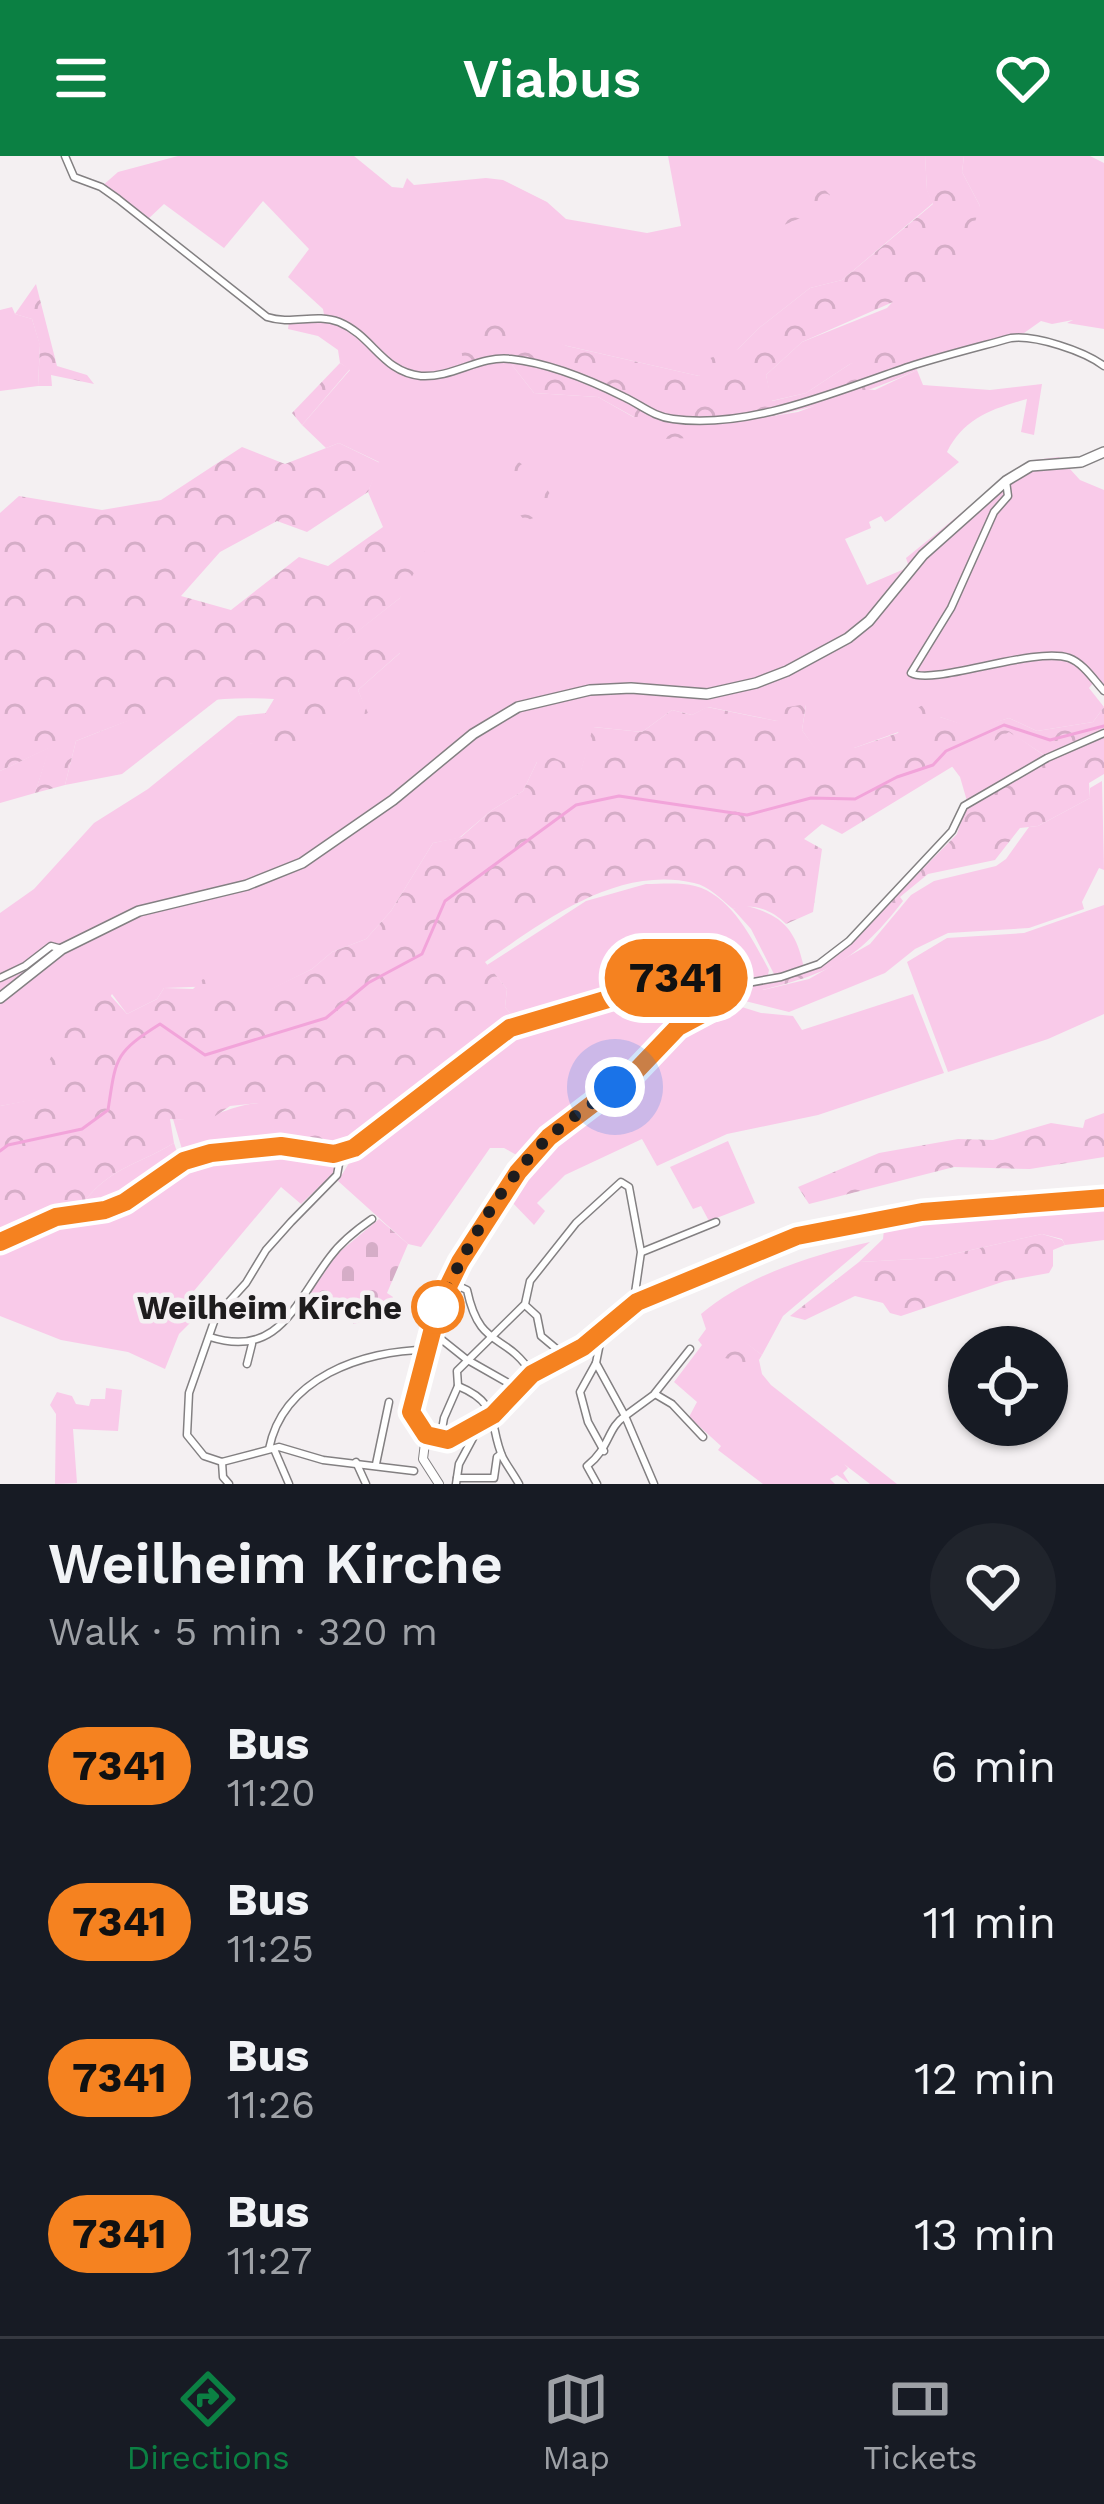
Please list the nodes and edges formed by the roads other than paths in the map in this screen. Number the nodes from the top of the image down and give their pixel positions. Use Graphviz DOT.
graph roads {
  1 [pos="65,156"];
  2 [pos="1104,366"];
  3 [pos="1104,452"];
  4 [pos="1006,481"];
  5 [pos="1104,691"];
  6 [pos="1104,733"];
  7 [pos="62,950"];
  8 [pos="0,978"];
  9 [pos="731,986"];
  10 [pos="0,998"];
  11 [pos="341,1153"];
  12 [pos="1104,1198"];
  13 [pos="372,1219"];
  14 [pos="716,1222"];
  15 [pos="0,1242"];
  16 [pos="641,1252"];
  17 [pos="450,1282"];
  18 [pos="637,1302"];
  19 [pos="525,1304"];
  20 [pos="431,1331"];
  21 [pos="602,1331"];
  22 [pos="210,1337"];
  23 [pos="490,1337"];
  24 [pos="252,1343"];
  25 [pos="690,1349"];
  26 [pos="427,1351"];
  27 [pos="565,1355"];
  28 [pos="466,1359"];
  29 [pos="596,1363"];
  30 [pos="247,1364"];
  31 [pos="532,1374"];
  32 [pos="458,1386"];
  33 [pos="517,1388"];
  34 [pos="655,1394"];
  35 [pos="389,1402"];
  36 [pos="493,1415"];
  37 [pos="625,1416"];
  38 [pos="471,1429"];
  39 [pos="426,1435"];
  40 [pos="703,1437"];
  41 [pos="440,1441"];
  42 [pos="271,1448"];
  43 [pos="604,1451"];
  44 [pos="501,1454"];
  45 [pos="222,1462"];
  46 [pos="356,1462"];
  47 [pos="376,1464"];
  48 [pos="414,1471"];
  49 [pos="456,1481"];
  50 [pos="435,1482"];
  51 [pos="229,1484"];
  52 [pos="289,1484"];
  53 [pos="366,1484"];
  54 [pos="519,1484"];
  55 [pos="597,1484"];
  56 [pos="654,1484"];
  1 -- 2 [label="street"];
  3 -- 4 [label="main road"];
  4 -- 5 [label="street"];
  4 -- 7 [label="main road"];
  6 -- 9 [label="street"];
  7 -- 8 [label="street"];
  7 -- 10 [label="main road"];
  9 -- 11 [label="street"];
  9 -- 17 [label="street"];
  11 -- 15 [label="street"];
  11 -- 22 [label="street"];
  12 -- 18 [label="street"];
  13 -- 24 [label="street"];
  14 -- 16 [label="street"];
  16 -- 18 [label="street"];
  16 -- 19 [label="street"];
  17 -- 20 [label="street"];
  17 -- 23 [label="street"];
  18 -- 21 [label="street"];
  19 -- 23 [label="street"];
  19 -- 27 [label="street"];
  20 -- 26 [label="street"];
  20 -- 28 [label="street"];
  21 -- 27 [label="street"];
  21 -- 29 [label="street"];
  22 -- 24 [label="street"];
  22 -- 45 [label="street"];
  23 -- 28 [label="street"];
  23 -- 31 [label="street"];
  24 -- 30 [label="street"];
  25 -- 34 [label="street"];
  26 -- 39 [label="street"];
  26 -- 42 [label="street"];
  27 -- 31 [label="street"];
  28 -- 32 [label="street"];
  28 -- 33 [label="street"];
  29 -- 37 [label="street"];
  29 -- 43 [label="street"];
  31 -- 33 [label="street"];
  32 -- 36 [label="street"];
  32 -- 41 [label="street"];
  33 -- 36 [label="street"];
  34 -- 37 [label="street"];
  34 -- 40 [label="street"];
  35 -- 47 [label="street"];
  36 -- 38 [label="street"];
  36 -- 44 [label="street"];
  37 -- 43 [label="street"];
  37 -- 56 [label="street"];
  38 -- 41 [label="street"];
  38 -- 49 [label="street"];
  39 -- 41 [label="street"];
  39 -- 50 [label="street"];
  42 -- 45 [label="street"];
  42 -- 46 [label="street"];
  42 -- 52 [label="street"];
  43 -- 55 [label="street"];
  44 -- 49 [label="street"];
  44 -- 54 [label="street"];
  45 -- 51 [label="street"];
  46 -- 47 [label="street"];
  46 -- 53 [label="street"];
  47 -- 48 [label="street"];
}
